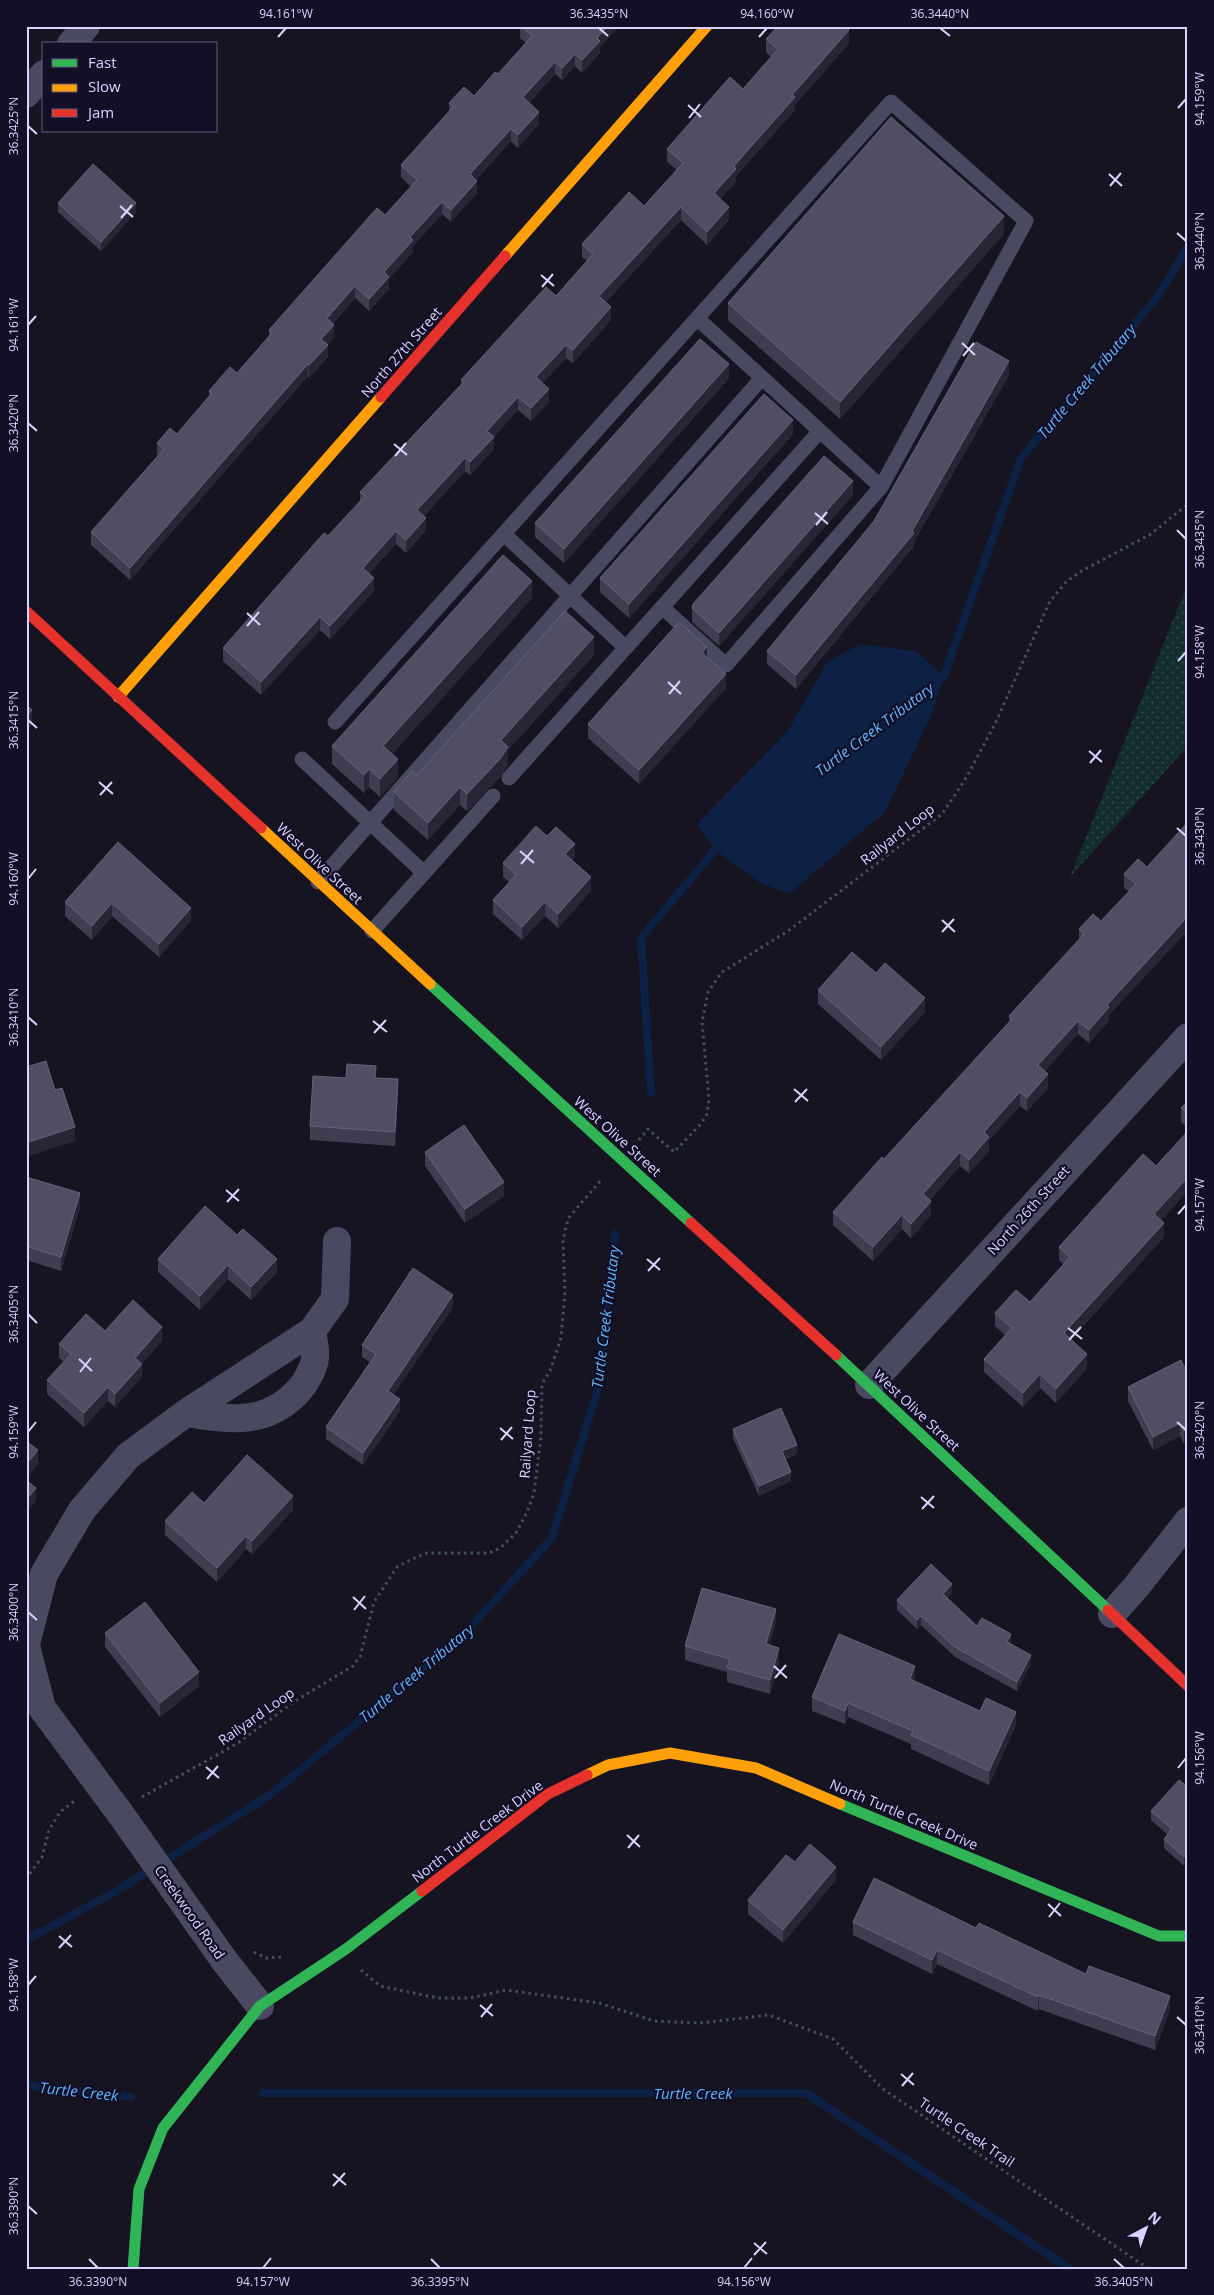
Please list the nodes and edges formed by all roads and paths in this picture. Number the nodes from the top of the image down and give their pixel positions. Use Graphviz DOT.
graph roads {
  1 [pos="86,26"];
  2 [pos="706,26"];
  3 [pos="73,42"];
  4 [pos="42,76"];
  5 [pos="26,94"];
  6 [pos="697,318"];
  7 [pos="762,378"];
  8 [pos="820,431"];
  9 [pos="881,487"];
  10 [pos="1188,504"];
  11 [pos="504,534"];
  12 [pos="570,596"];
  13 [pos="662,607"];
  14 [pos="26,612"];
  15 [pos="626,648"];
  16 [pos="118,697"];
  17 [pos="335,722"];
  18 [pos="302,759"];
  19 [pos="509,778"];
  20 [pos="493,796"];
  21 [pos="370,822"];
  22 [pos="424,873"];
  23 [pos="318,882"];
  24 [pos="372,931"];
  25 [pos="1188,1036"];
  26 [pos="648,1129"];
  27 [pos="598,1184"];
  28 [pos="337,1240"];
  29 [pos="312,1331"];
  30 [pos="869,1384"];
  31 [pos="186,1413"];
  32 [pos="1188,1521"];
  33 [pos="1112,1614"];
  34 [pos="26,1645"];
  35 [pos="1188,1686"];
  36 [pos="79,1798"];
  37 [pos="129,1808"];
  38 [pos="26,1879"];
  39 [pos="1188,1936"];
  40 [pos="253,1951"];
  41 [pos="287,1957"];
  42 [pos="364,1974"];
  43 [pos="260,2006"];
  44 [pos="133,2269"];
  45 [pos="1149,2269"];
  1 -- 3 [label="street"];
  2 -- 16 [label="street, North 27th Street"];
  4 -- 5 [label="street"];
  6 -- 7 [label="lane"];
  6 -- 9 [label="lane"];
  6 -- 11 [label="lane"];
  7 -- 8 [label="lane"];
  7 -- 12 [label="lane"];
  8 -- 9 [label="lane"];
  8 -- 13 [label="lane"];
  9 -- 13 [label="lane"];
  10 -- 26 [label="path, Railyard Loop"];
  11 -- 12 [label="lane"];
  11 -- 17 [label="lane"];
  12 -- 15 [label="lane"];
  12 -- 21 [label="lane"];
  13 -- 15 [label="lane"];
  14 -- 16 [label="street, West Olive Street"];
  15 -- 19 [label="lane"];
  16 -- 23 [label="street, West Olive Street"];
  18 -- 21 [label="lane"];
  20 -- 22 [label="lane"];
  21 -- 22 [label="lane"];
  21 -- 23 [label="lane"];
  22 -- 24 [label="lane"];
  23 -- 24 [label="street, West Olive Street"];
  24 -- 30 [label="street, West Olive Street"];
  25 -- 30 [label="street, North 26th Street"];
  27 -- 37 [label="path, Railyard Loop"];
  28 -- 29 [label="street"];
  29 -- 31 [label="street"];
  29 -- 31 [label="street"];
  30 -- 33 [label="street, West Olive Street"];
  31 -- 34 [label="street"];
  32 -- 33 [label="street"];
  33 -- 35 [label="street, West Olive Street"];
  34 -- 37 [label="street, Creekwood Road"];
  36 -- 38 [label="path"];
  37 -- 43 [label="street, Creekwood Road"];
  39 -- 43 [label="street, North Turtle Creek Drive"];
  40 -- 41 [label="path"];
  42 -- 45 [label="path, Turtle Creek Trail"];
  43 -- 44 [label="street, North Turtle Creek Drive"];
}
